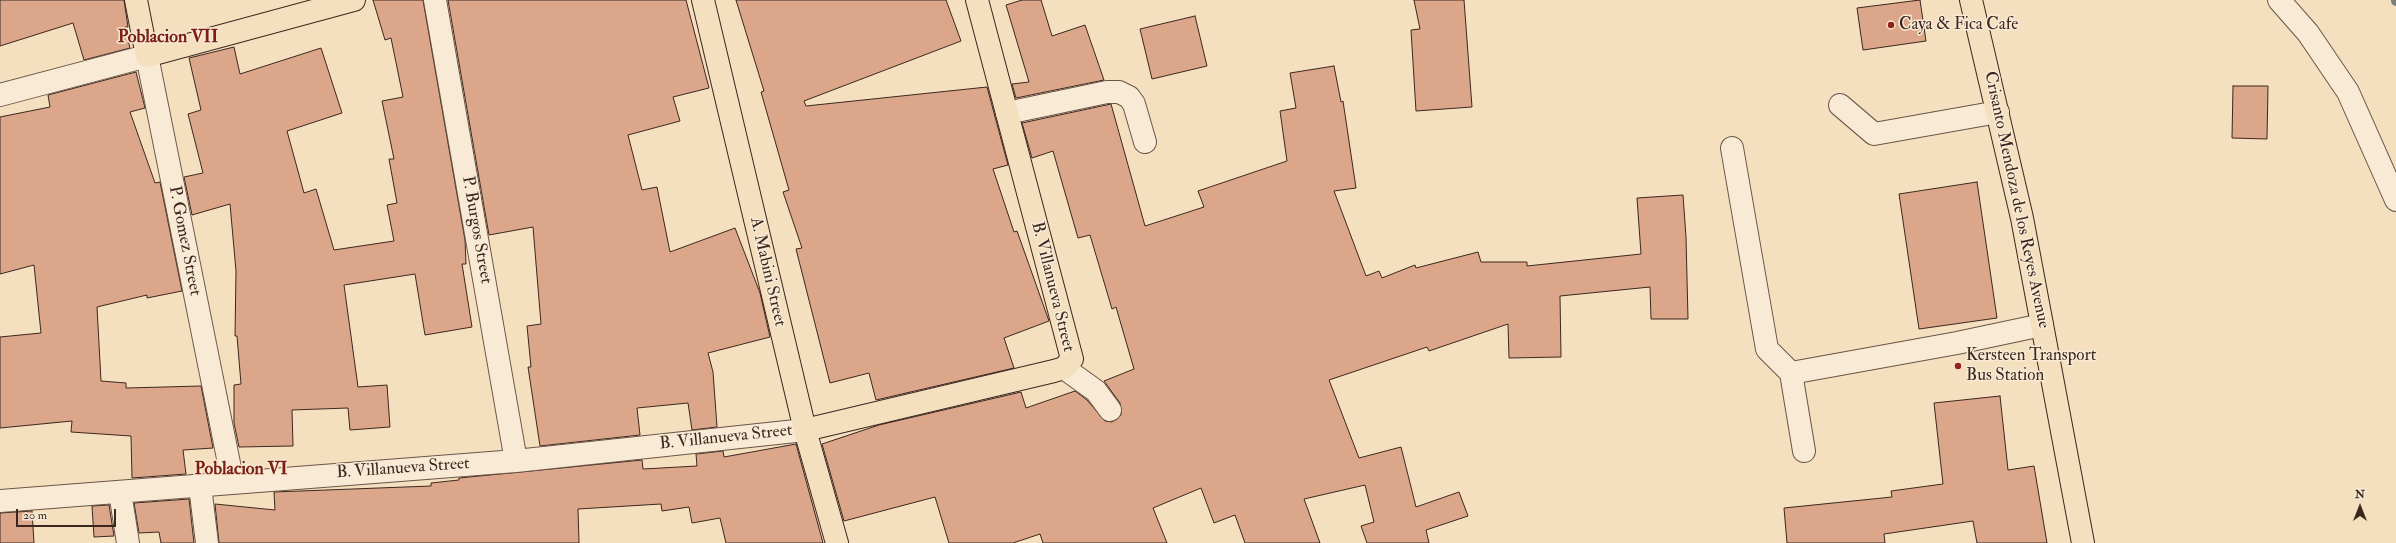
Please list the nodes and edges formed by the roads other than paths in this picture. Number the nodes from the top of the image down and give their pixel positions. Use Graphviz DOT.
graph roads {
  1 [pos="136,0"];
  2 [pos="354,0"];
  3 [pos="435,0"];
  4 [pos="703,0"];
  5 [pos="977,0"];
  6 [pos="1971,0"];
  7 [pos="2279,0"];
  8 [pos="147,56"];
  9 [pos="0,95"];
  10 [pos="1840,105"];
  11 [pos="1998,112"];
  12 [pos="1007,113"];
  13 [pos="1145,142"];
  14 [pos="1732,148"];
  15 [pos="2396,200"];
  16 [pos="2042,325"];
  17 [pos="1064,368"];
  18 [pos="1792,373"];
  19 [pos="1110,410"];
  20 [pos="805,430"];
  21 [pos="1804,451"];
  22 [pos="516,461"];
  23 [pos="233,483"];
  24 [pos="200,486"];
  25 [pos="120,492"];
  26 [pos="0,501"];
  27 [pos="128,543"];
  28 [pos="207,543"];
  29 [pos="837,543"];
  30 [pos="2083,543"];
  1 -- 8 [label="main road, P. Gomez Street"];
  2 -- 8 [label="main road"];
  3 -- 22 [label="street, P. Burgos Street"];
  4 -- 20 [label="main road, A. Mabini Street"];
  5 -- 12 [label="main road, B. Villanueva Street"];
  6 -- 11 [label="main road, Crisanto Mendoza de los Reyes Avenue"];
  7 -- 15 [label="street"];
  8 -- 9 [label="street"];
  8 -- 23 [label="street, P. Gomez Street"];
  10 -- 11 [label="street"];
  11 -- 16 [label="main road, Crisanto Mendoza de los Reyes Avenue"];
  12 -- 13 [label="street"];
  12 -- 17 [label="main road, B. Villanueva Street"];
  14 -- 18 [label="street"];
  16 -- 18 [label="street"];
  16 -- 30 [label="main road, Crisanto Mendoza de los Reyes Avenue"];
  17 -- 19 [label="street"];
  17 -- 20 [label="main road, B. Villanueva Street"];
  18 -- 21 [label="street"];
  20 -- 22 [label="street, B. Villanueva Street"];
  20 -- 29 [label="main road, A. Mabini Street"];
  22 -- 23 [label="street, B. Villanueva Street"];
  23 -- 24 [label="street, B. Villanueva Street"];
  24 -- 25 [label="street, B. Villanueva Street"];
  24 -- 28 [label="street"];
  25 -- 26 [label="street, B. Villanueva Street"];
  25 -- 27 [label="street"];
}
